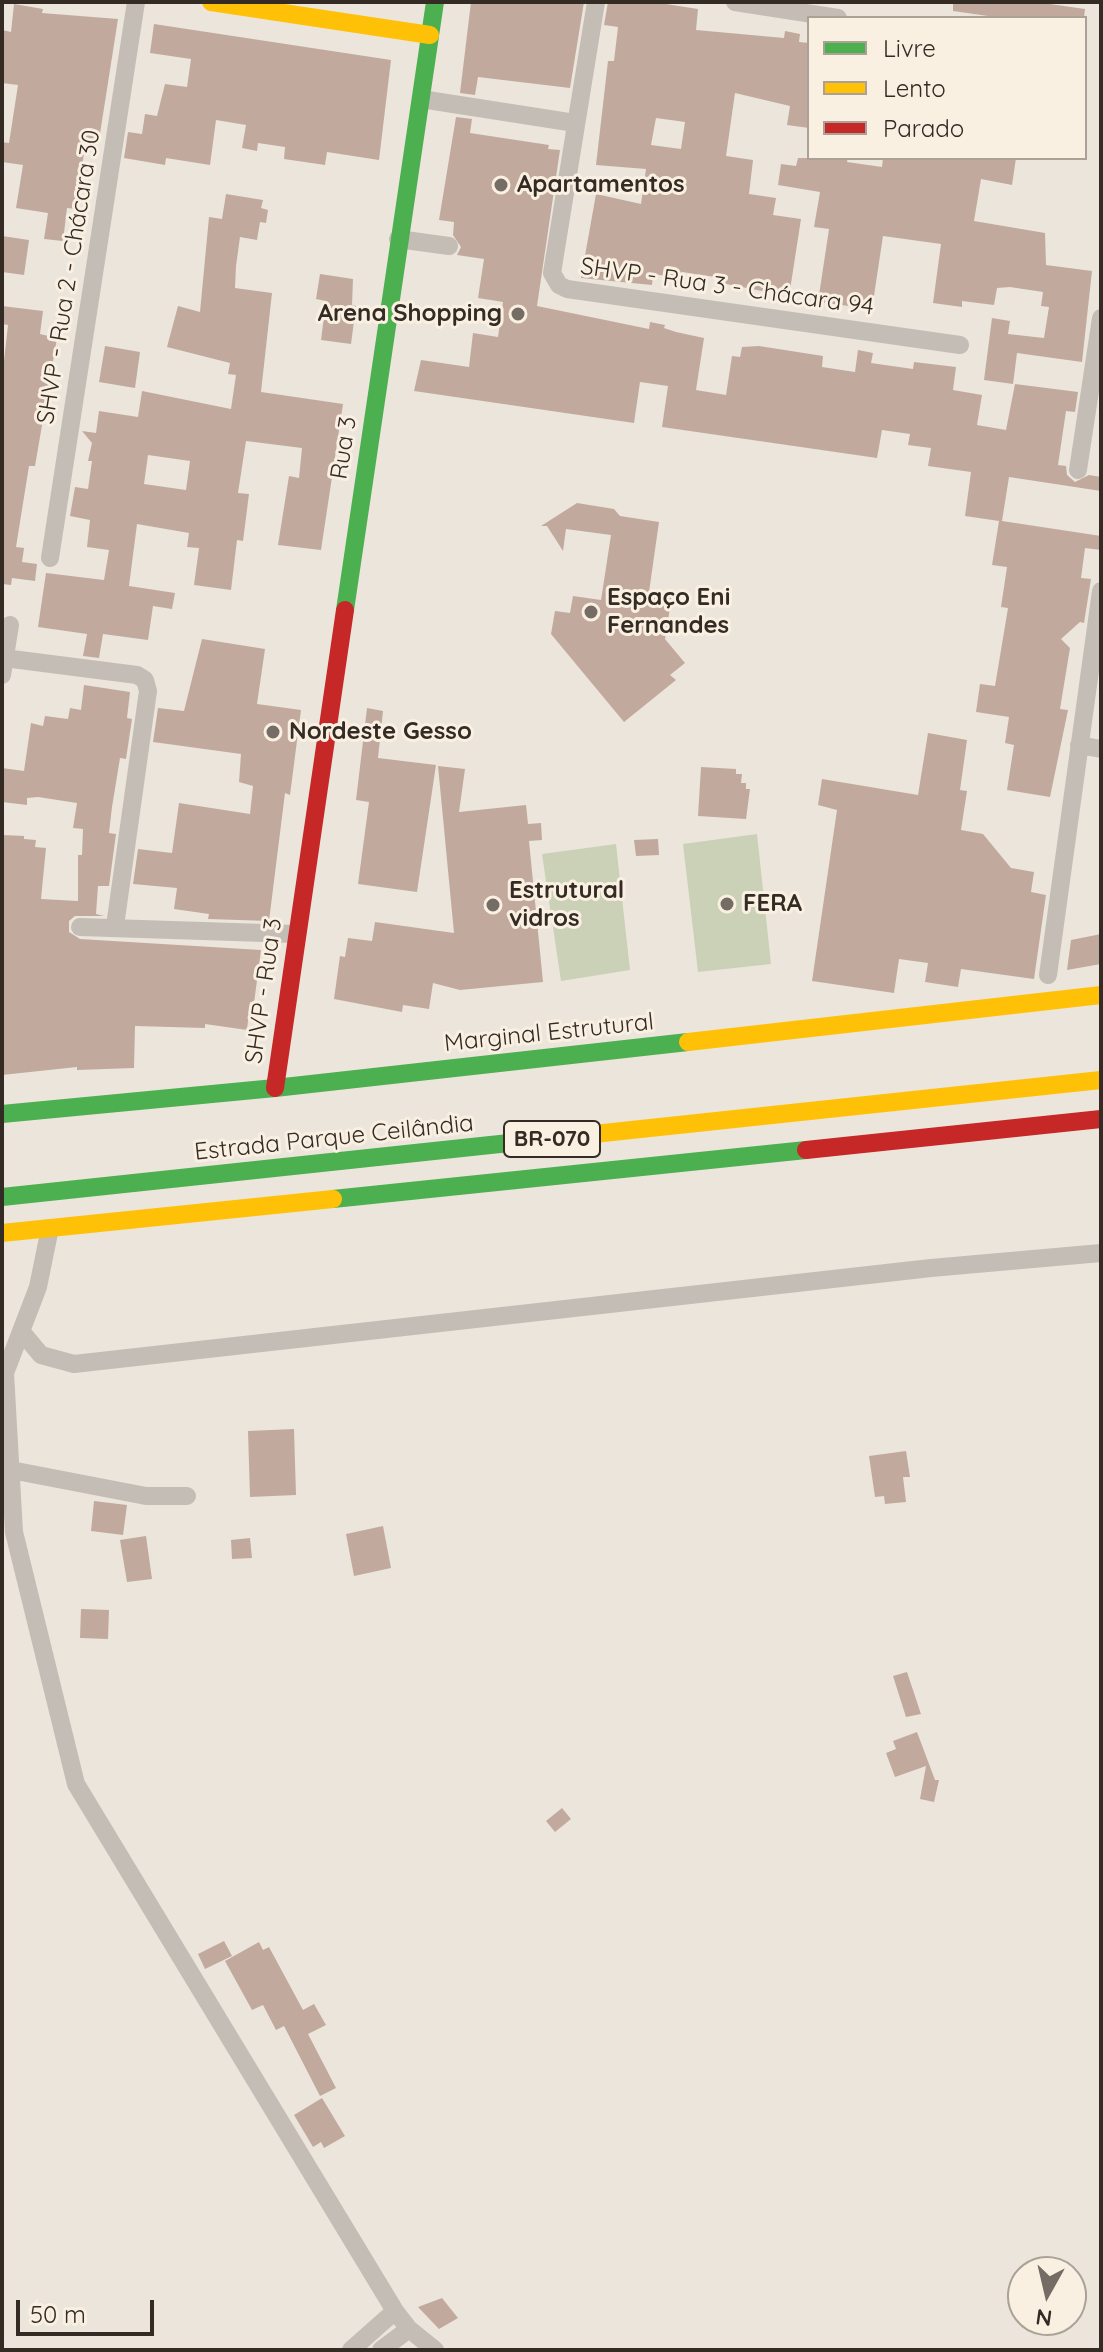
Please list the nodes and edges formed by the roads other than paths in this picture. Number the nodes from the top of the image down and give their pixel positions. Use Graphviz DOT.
graph roads {
  1 [pos="136,2"];
  2 [pos="211,2"];
  3 [pos="435,2"];
  4 [pos="596,2"];
  5 [pos="735,2"];
  6 [pos="825,16"];
  7 [pos="430,35"];
  8 [pos="421,99"];
  9 [pos="575,123"];
  10 [pos="398,239"];
  11 [pos="449,246"];
  12 [pos="1101,318"];
  13 [pos="960,345"];
  14 [pos="1098,356"];
  15 [pos="1078,470"];
  16 [pos="50,558"];
  17 [pos="1101,591"];
  18 [pos="10,625"];
  19 [pos="3,666"];
  20 [pos="1079,745"];
  21 [pos="1101,749"];
  22 [pos="300,901"];
  23 [pos="115,926"];
  24 [pos="80,927"];
  25 [pos="295,934"];
  26 [pos="1048,975"];
  27 [pos="1101,995"];
  28 [pos="1101,1080"];
  29 [pos="275,1088"];
  30 [pos="2,1114"];
  31 [pos="1101,1119"];
  32 [pos="2,1197"];
  33 [pos="50,1228"];
  34 [pos="2,1233"];
  35 [pos="1101,1253"];
  36 [pos="21,1331"];
  37 [pos="11,1470"];
  38 [pos="187,1496"];
  39 [pos="395,2311"];
  40 [pos="409,2329"];
  41 [pos="351,2350"];
  42 [pos="381,2350"];
  43 [pos="435,2350"];
  1 -- 16 [label="street, SHVP - Rua 2 - Chácara 30"];
  2 -- 7 [label="main road"];
  3 -- 7 [label="main road, Rua 3"];
  4 -- 9 [label="street, SHVP - Rua 3 - Chácara 94"];
  5 -- 6 [label="street"];
  7 -- 8 [label="main road, Rua 3"];
  8 -- 9 [label="street"];
  8 -- 10 [label="main road, Rua 3"];
  9 -- 13 [label="street, SHVP - Rua 3 - Chácara 94"];
  10 -- 11 [label="street"];
  10 -- 22 [label="main road, Rua 3"];
  12 -- 14 [label="street"];
  14 -- 15 [label="street"];
  17 -- 20 [label="street"];
  18 -- 19 [label="street"];
  19 -- 23 [label="street"];
  20 -- 21 [label="street"];
  20 -- 26 [label="street"];
  22 -- 25 [label="main road, SHVP - Rua 3"];
  23 -- 24 [label="street"];
  23 -- 25 [label="street"];
  25 -- 29 [label="main road, SHVP - Rua 3"];
  27 -- 29 [label="main road, Marginal Estrutural"];
  28 -- 32 [label="main road, Estrada Parque Ceilândia / BR-070"];
  29 -- 30 [label="main road, Marginal Estrutural"];
  31 -- 33 [label="main road, BR-070"];
  33 -- 34 [label="main road, BR-070"];
  33 -- 36 [label="street"];
  35 -- 36 [label="street"];
  36 -- 37 [label="street"];
  37 -- 38 [label="street"];
  37 -- 39 [label="street"];
  39 -- 40 [label="street"];
  39 -- 41 [label="street"];
  40 -- 42 [label="street"];
  40 -- 43 [label="street"];
}
